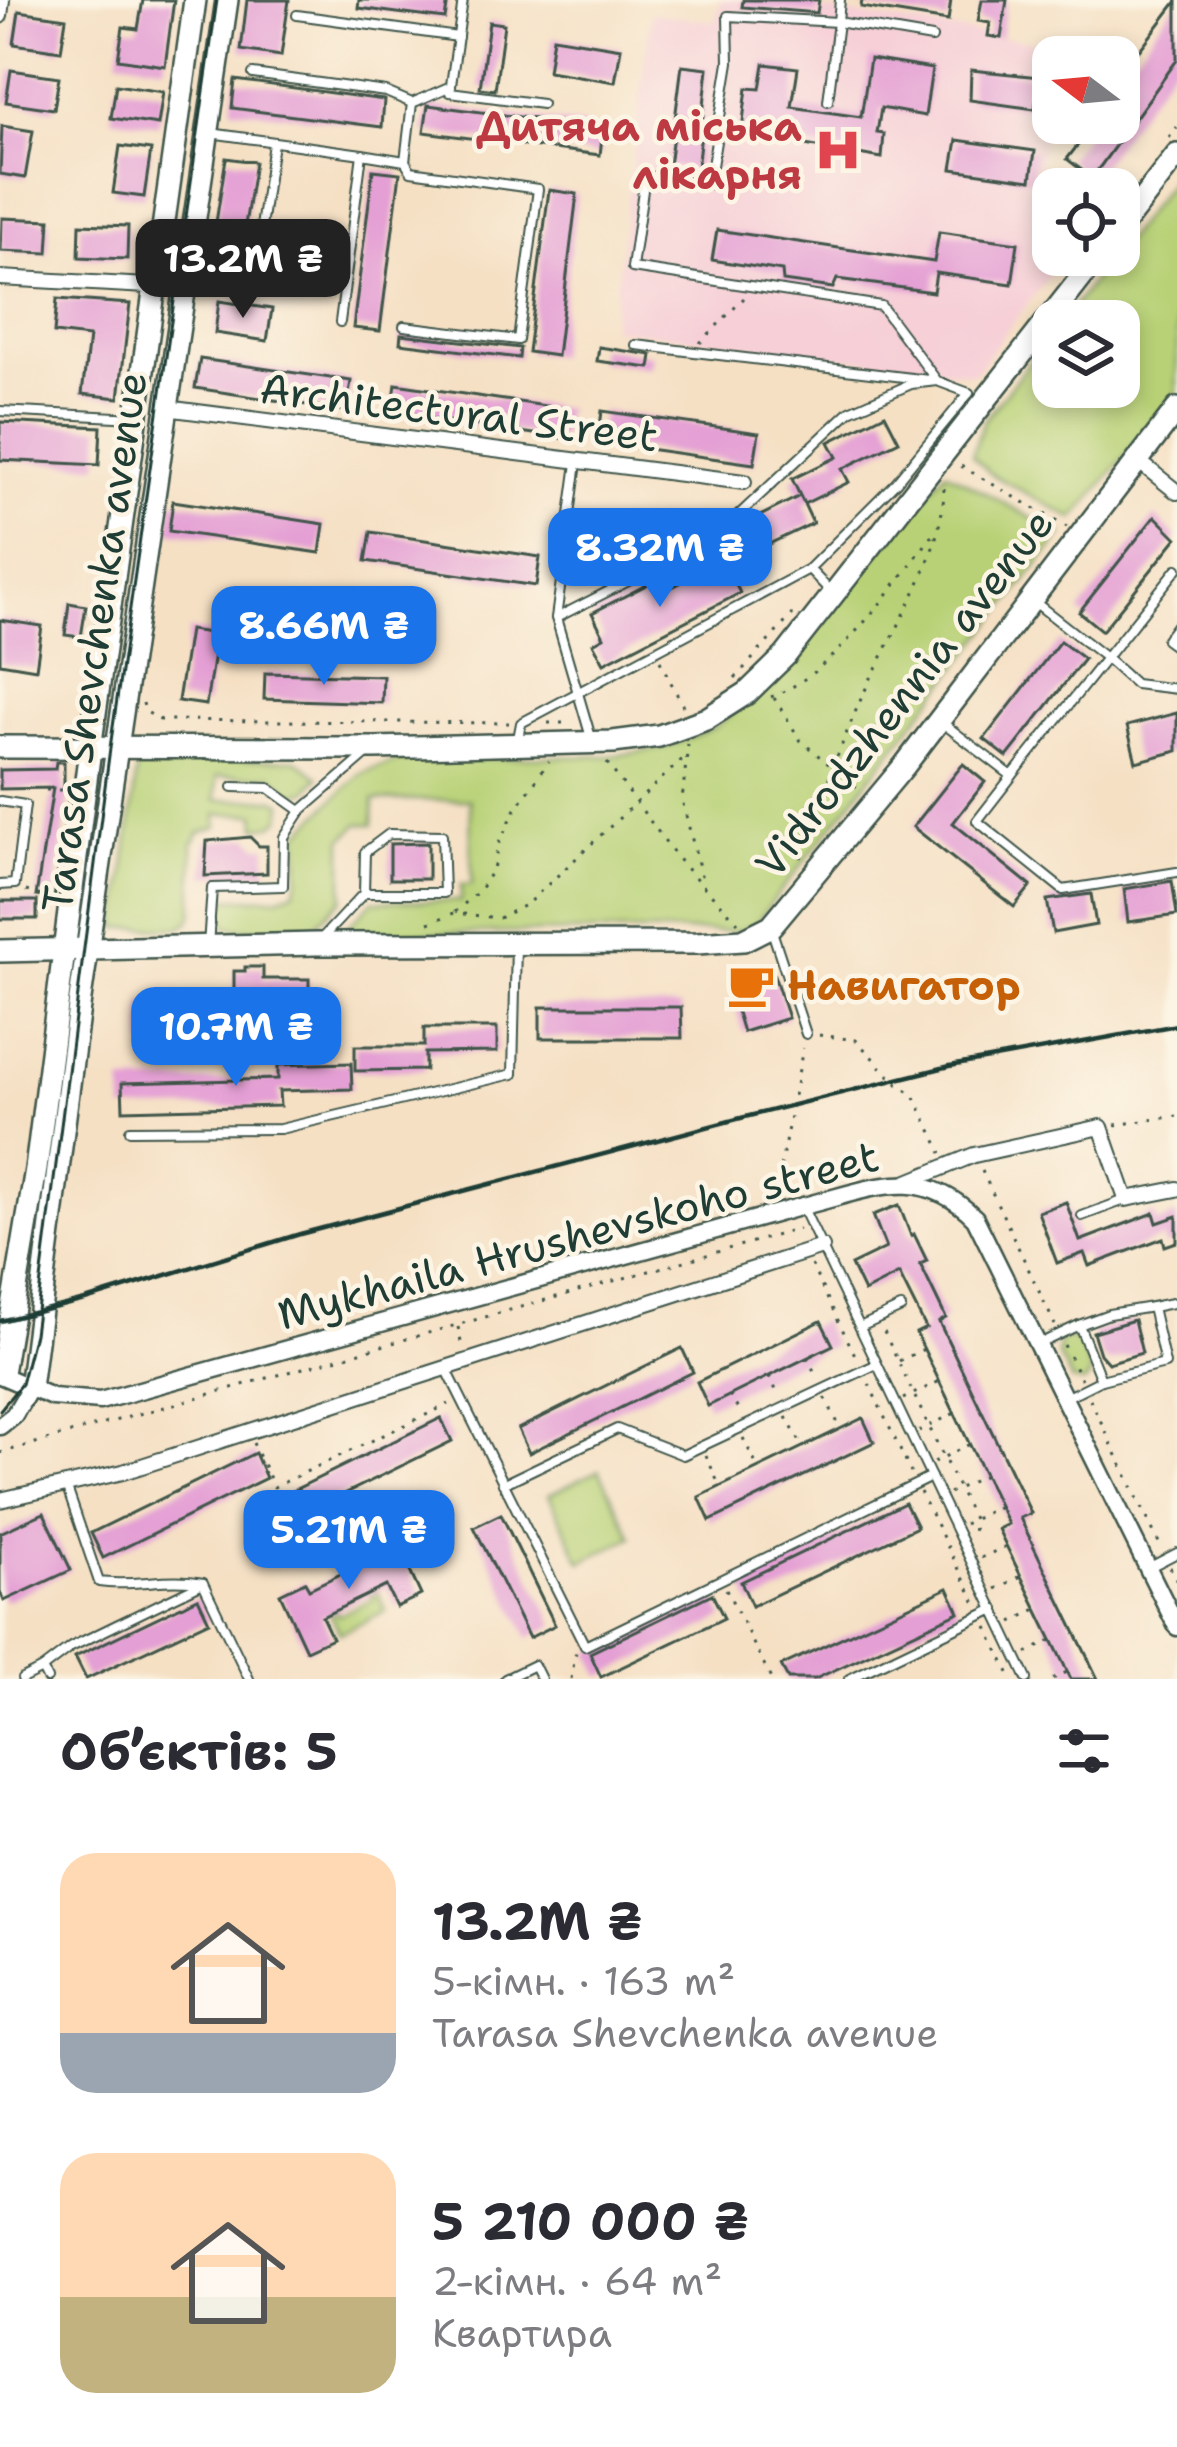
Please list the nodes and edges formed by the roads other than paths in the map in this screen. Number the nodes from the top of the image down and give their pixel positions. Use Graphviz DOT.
graph roads {
  1 [pos="2,0"];
  2 [pos="195,0"];
  3 [pos="227,0"];
  4 [pos="464,0"];
  5 [pos="840,0"];
  6 [pos="0,16"];
  7 [pos="298,16"];
  8 [pos="838,22"];
  9 [pos="458,37"];
  10 [pos="932,38"];
  11 [pos="253,74"];
  12 [pos="451,86"];
  13 [pos="828,101"];
  14 [pos="412,104"];
  15 [pos="542,104"];
  16 [pos="208,133"];
  17 [pos="273,143"];
  18 [pos="362,154"];
  19 [pos="1177,155"];
  20 [pos="405,161"];
  21 [pos="1140,203"];
  22 [pos="260,234"];
  23 [pos="1082,276"];
  24 [pos="0,278"];
  25 [pos="158,285"];
  26 [pos="185,288"];
  27 [pos="340,322"];
  28 [pos="404,326"];
  29 [pos="636,345"];
  30 [pos="937,381"];
  31 [pos="978,396"];
  32 [pos="166,408"];
  33 [pos="1177,410"];
  34 [pos="0,411"];
  35 [pos="138,418"];
  36 [pos="1137,460"];
  37 [pos="577,461"];
  38 [pos="744,482"];
  39 [pos="1177,492"];
  40 [pos="809,568"];
  41 [pos="1177,569"];
  42 [pos="834,595"];
  43 [pos="1030,598"];
  44 [pos="556,618"];
  45 [pos="1177,625"];
  46 [pos="1177,649"];
  47 [pos="1106,658"];
  48 [pos="1177,689"];
  49 [pos="577,691"];
  50 [pos="939,720"];
  51 [pos="590,733"];
  52 [pos="519,734"];
  53 [pos="0,747"];
  54 [pos="90,748"];
  55 [pos="118,748"];
  56 [pos="375,748"];
  57 [pos="1012,776"];
  58 [pos="232,787"];
  59 [pos="0,801"];
  60 [pos="301,811"];
  61 [pos="1177,872"];
  62 [pos="0,885"];
  63 [pos="364,893"];
  64 [pos="762,931"];
  65 [pos="316,944"];
  66 [pos="517,944"];
  67 [pos="208,948"];
  68 [pos="88,950"];
  69 [pos="0,951"];
  70 [pos="64,951"];
  71 [pos="806,1034"];
  72 [pos="130,1130"];
  73 [pos="903,1184"];
  74 [pos="1177,1189"];
  75 [pos="1126,1199"];
  76 [pos="802,1206"];
  77 [pos="1082,1216"];
  78 [pos="822,1247"];
  79 [pos="1177,1302"];
  80 [pos="1152,1307"];
  81 [pos="901,1308"];
  82 [pos="1078,1324"];
  83 [pos="860,1328"];
  84 [pos="1038,1344"];
  85 [pos="1177,1361"];
  86 [pos="878,1364"];
  87 [pos="1165,1364"];
  88 [pos="446,1367"];
  89 [pos="1,1374"];
  90 [pos="1102,1380"];
  91 [pos="30,1388"];
  92 [pos="1065,1398"];
  93 [pos="0,1426"];
  94 [pos="931,1477"];
  95 [pos="503,1484"];
  96 [pos="66,1485"];
  97 [pos="0,1500"];
  98 [pos="1177,1553"];
  99 [pos="1157,1563"];
  100 [pos="203,1582"];
  101 [pos="995,1609"];
  102 [pos="1177,1627"];
  103 [pos="45,1674"];
  104 [pos="22,1679"];
  105 [pos="249,1679"];
  106 [pos="505,1679"];
  107 [pos="541,1679"];
  108 [pos="848,1679"];
  109 [pos="1027,1679"];
  1 -- 6 [label="street"];
  2 -- 25 [label="main road, Tarasa Shevchenka avenue"];
  3 -- 16 [label="main road, Tarasa Shevchenka avenue"];
  4 -- 9 [label="lane"];
  5 -- 8 [label="lane"];
  7 -- 9 [label="lane"];
  8 -- 10 [label="lane"];
  8 -- 13 [label="lane"];
  8 -- 30 [label="lane"];
  9 -- 12 [label="lane"];
  11 -- 14 [label="lane"];
  12 -- 14 [label="lane"];
  12 -- 15 [label="lane"];
  14 -- 20 [label="lane"];
  16 -- 17 [label="lane"];
  16 -- 26 [label="main road, Tarasa Shevchenka avenue"];
  17 -- 18 [label="lane"];
  17 -- 22 [label="lane"];
  18 -- 20 [label="lane"];
  18 -- 27 [label="lane"];
  19 -- 21 [label="main road"];
  20 -- 28 [label="lane"];
  23 -- 31 [label="main road"];
  24 -- 25 [label="street"];
  25 -- 26 [label="street"];
  25 -- 35 [label="main road, Tarasa Shevchenka avenue"];
  26 -- 32 [label="main road, Tarasa Shevchenka avenue"];
  29 -- 30 [label="lane"];
  30 -- 31 [label="lane"];
  30 -- 44 [label="lane"];
  31 -- 40 [label="lane"];
  31 -- 42 [label="main road"];
  32 -- 37 [label="street, Architectural Street"];
  32 -- 55 [label="main road, Tarasa Shevchenka avenue"];
  33 -- 36 [label="main road, Vidrodzhennia avenue"];
  34 -- 35 [label="lane"];
  35 -- 54 [label="main road, Tarasa Shevchenka avenue"];
  36 -- 39 [label="street"];
  36 -- 43 [label="main road, Vidrodzhennia avenue"];
  37 -- 38 [label="street, Architectural Street"];
  37 -- 44 [label="lane"];
  40 -- 42 [label="lane"];
  40 -- 49 [label="lane"];
  41 -- 47 [label="lane"];
  42 -- 51 [label="main road"];
  43 -- 47 [label="lane"];
  43 -- 50 [label="main road, Vidrodzhennia avenue"];
  44 -- 49 [label="lane"];
  45 -- 46 [label="lane"];
  47 -- 48 [label="lane"];
  47 -- 57 [label="lane"];
  49 -- 51 [label="lane"];
  49 -- 52 [label="lane"];
  50 -- 57 [label="lane"];
  50 -- 64 [label="main road, Vidrodzhennia avenue"];
  51 -- 52 [label="main road"];
  52 -- 56 [label="main road"];
  53 -- 54 [label="main road"];
  54 -- 55 [label="main road"];
  54 -- 70 [label="main road, Tarasa Shevchenka avenue"];
  55 -- 56 [label="main road"];
  55 -- 68 [label="main road, Tarasa Shevchenka avenue"];
  56 -- 60 [label="lane"];
  57 -- 61 [label="lane"];
  58 -- 60 [label="lane"];
  59 -- 62 [label="lane"];
  60 -- 67 [label="lane"];
  63 -- 63 [label="lane"];
  63 -- 65 [label="lane"];
  64 -- 66 [label="main road, Vidrodzhennia avenue"];
  64 -- 71 [label="lane"];
  65 -- 66 [label="main road, Vidrodzhennia avenue"];
  65 -- 67 [label="main road, Vidrodzhennia avenue"];
  66 -- 72 [label="lane"];
  67 -- 68 [label="main road, Vidrodzhennia avenue"];
  68 -- 70 [label="main road, Vidrodzhennia avenue"];
  68 -- 91 [label="main road, Tarasa Shevchenka avenue"];
  69 -- 70 [label="main road, Vidrodzhennia avenue"];
  70 -- 89 [label="main road, Tarasa Shevchenka avenue"];
  73 -- 75 [label="street"];
  73 -- 76 [label="street, Mykhaila Hrushevskoho street"];
  73 -- 84 [label="street, Mykhaila Hrushevskoho street"];
  74 -- 75 [label="street"];
  75 -- 77 [label="lane"];
  76 -- 78 [label="lane"];
  76 -- 91 [label="street, Mykhaila Hrushevskoho street"];
  78 -- 83 [label="lane"];
  78 -- 88 [label="street"];
  79 -- 80 [label="lane"];
  80 -- 82 [label="lane"];
  80 -- 87 [label="lane"];
  81 -- 83 [label="lane"];
  82 -- 84 [label="lane"];
  82 -- 90 [label="lane"];
  83 -- 86 [label="lane"];
  84 -- 92 [label="street, Mykhaila Hrushevskoho street"];
  85 -- 87 [label="lane"];
  86 -- 94 [label="lane"];
  86 -- 95 [label="lane"];
  87 -- 90 [label="lane"];
  88 -- 95 [label="lane"];
  88 -- 96 [label="street"];
  89 -- 91 [label="street, Tarasa Shevchenka avenue"];
  90 -- 92 [label="lane"];
  91 -- 93 [label="street"];
  92 -- 99 [label="street, Mykhaila Hrushevskoho street"];
  94 -- 95 [label="lane"];
  94 -- 101 [label="lane"];
  96 -- 97 [label="street"];
  96 -- 100 [label="lane"];
  98 -- 99 [label="lane"];
  99 -- 102 [label="street, Mykhaila Hrushevskoho street"];
  100 -- 103 [label="lane"];
  100 -- 105 [label="lane"];
  101 -- 108 [label="lane"];
  101 -- 109 [label="lane"];
  103 -- 104 [label="lane"];
  106 -- 107 [label="lane"];
}
